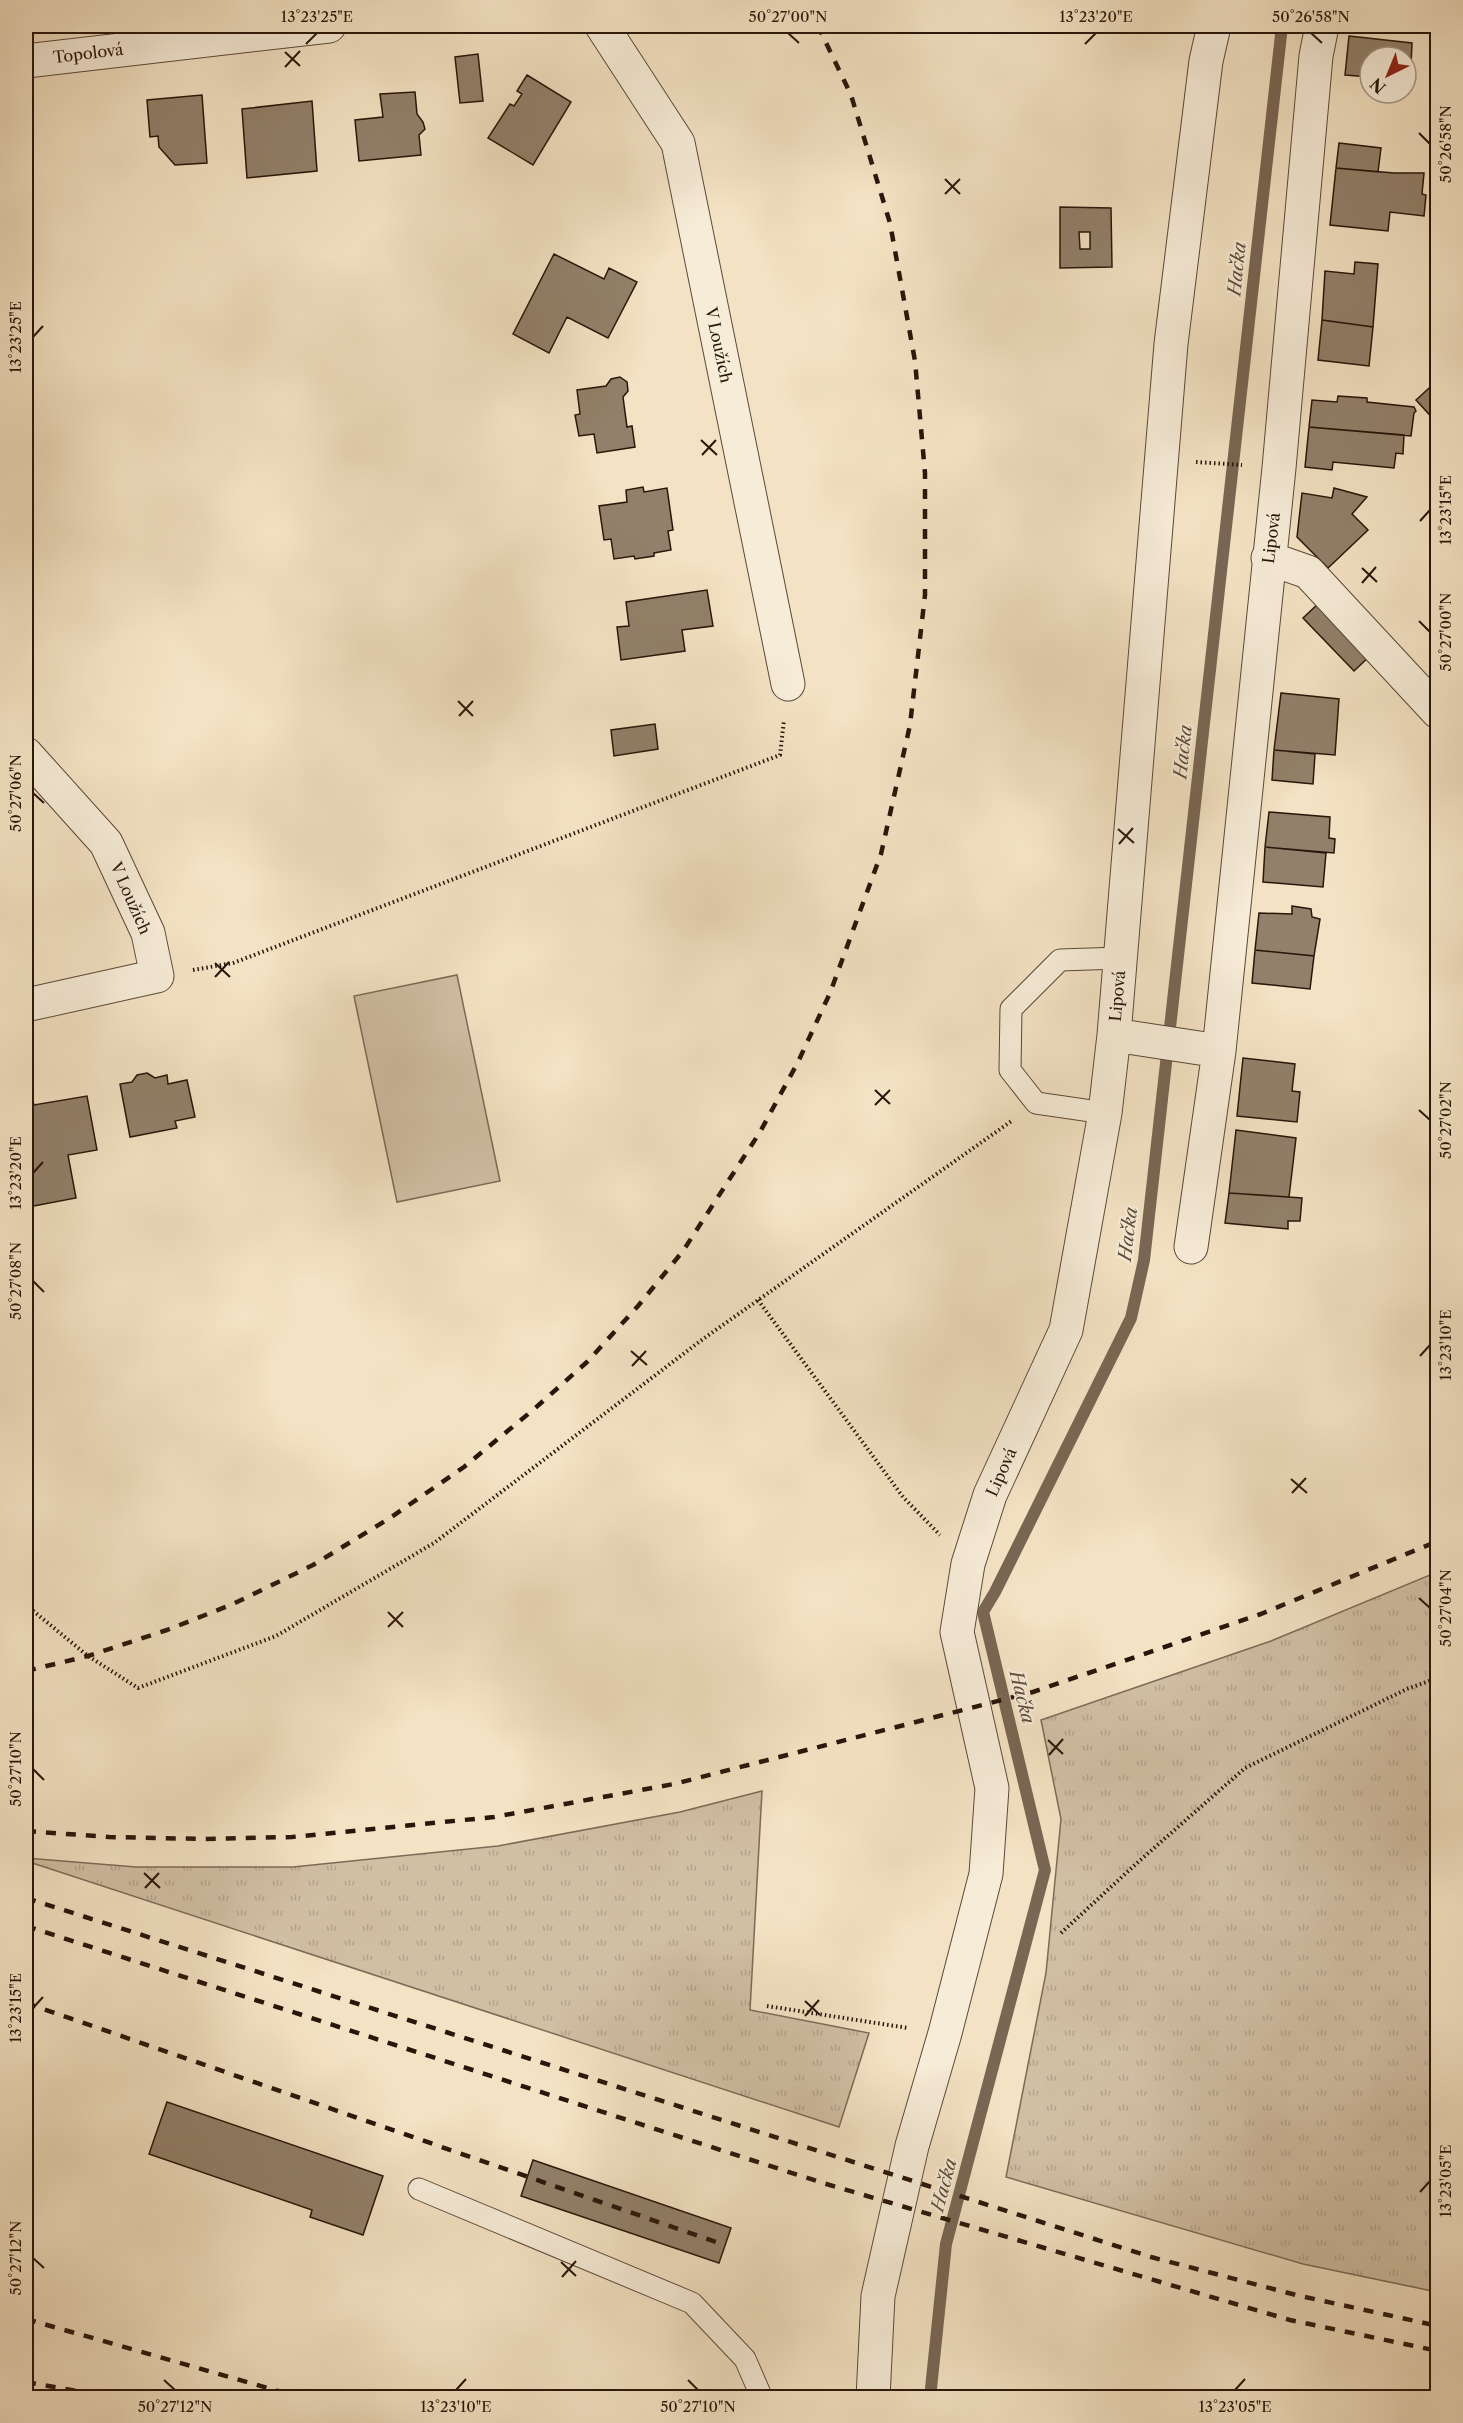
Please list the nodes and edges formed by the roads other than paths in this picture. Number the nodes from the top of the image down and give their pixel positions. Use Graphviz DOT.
graph roads {
  1 [pos="329,26"];
  2 [pos="602,26"];
  3 [pos="1214,26"];
  4 [pos="1322,26"];
  5 [pos="26,61"];
  6 [pos="1268,558"];
  7 [pos="788,684"];
  8 [pos="1437,712"];
  9 [pos="26,754"];
  10 [pos="1120,958"];
  11 [pos="26,1005"];
  12 [pos="1114,1035"];
  13 [pos="1219,1051"];
  14 [pos="1105,1113"];
  15 [pos="1191,1247"];
  16 [pos="419,2189"];
  17 [pos="762,2397"];
  18 [pos="873,2397"];
  1 -- 5 [label="street, Topolová"];
  2 -- 7 [label="street, V Loužích"];
  3 -- 10 [label="street, Lipová"];
  4 -- 6 [label="street, Lipová"];
  6 -- 8 [label="street"];
  6 -- 13 [label="street, Lipová"];
  9 -- 11 [label="street, V Loužích"];
  10 -- 12 [label="street, Lipová"];
  10 -- 14 [label="lane"];
  12 -- 13 [label="street, Lipová"];
  12 -- 14 [label="street, Lipová"];
  13 -- 15 [label="street, Lipová"];
  14 -- 18 [label="street, Lipová"];
  16 -- 17 [label="lane"];
}
